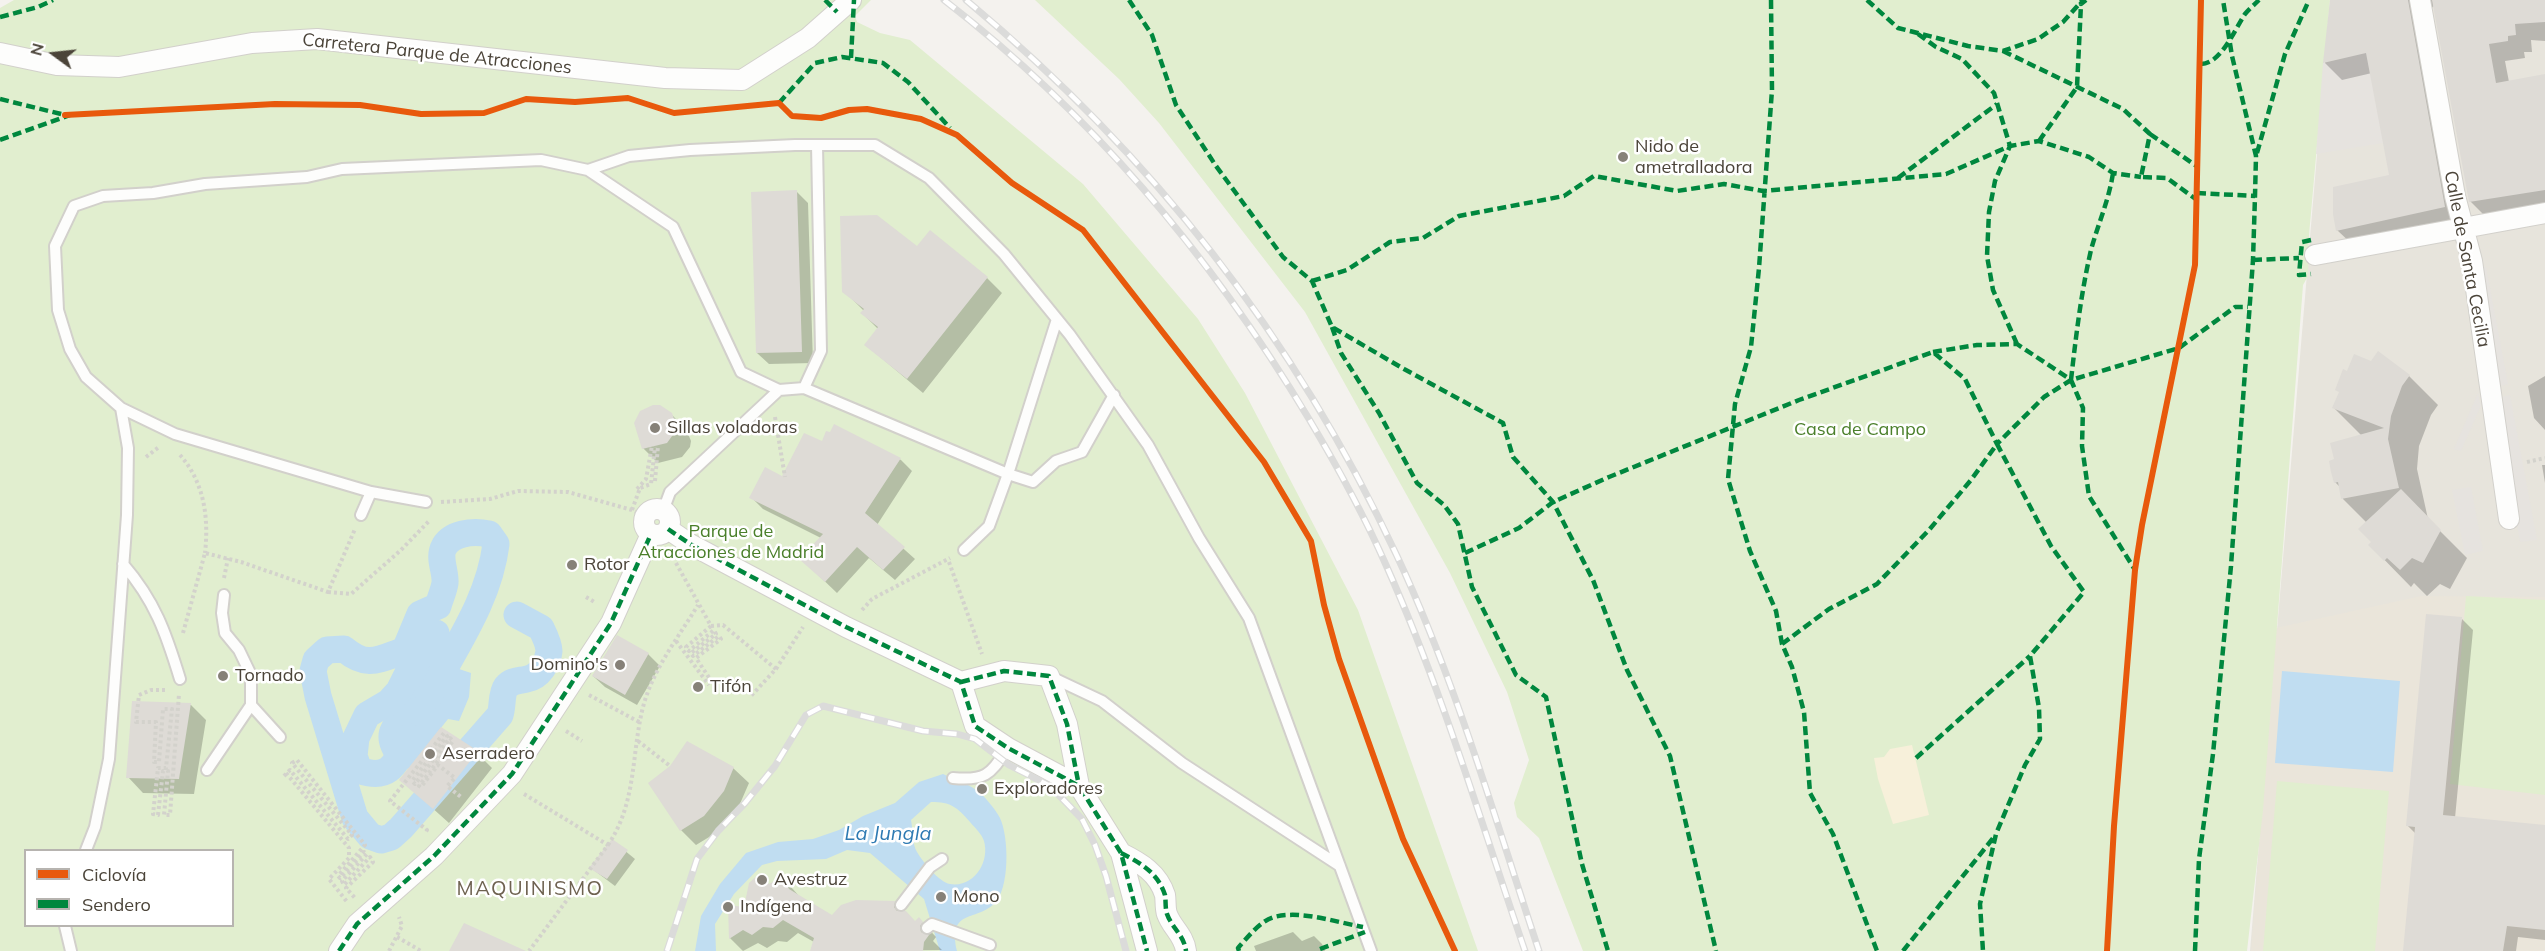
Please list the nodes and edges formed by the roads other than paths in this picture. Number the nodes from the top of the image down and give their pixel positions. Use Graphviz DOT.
graph roads {
  1 [pos="851,0"];
  2 [pos="2420,0"];
  3 [pos="0,53"];
  4 [pos="818,145"];
  5 [pos="588,170"];
  6 [pos="2545,213"];
  7 [pos="2463,228"];
  8 [pos="2315,255"];
  9 [pos="1057,319"];
  10 [pos="804,388"];
  11 [pos="776,393"];
  12 [pos="1114,395"];
  13 [pos="121,408"];
  14 [pos="1008,474"];
  15 [pos="371,492"];
  16 [pos="426,502"];
  17 [pos="361,515"];
  18 [pos="2509,519"];
  19 [pos="653,522"];
  20 [pos="964,550"];
  21 [pos="123,564"];
  22 [pos="224,595"];
  23 [pos="1049,676"];
  24 [pos="961,682"];
  25 [pos="179,685"];
  26 [pos="251,705"];
  27 [pos="280,737"];
  28 [pos="1008,748"];
  29 [pos="207,770"];
  30 [pos="953,778"];
  31 [pos="1079,786"];
  32 [pos="86,849"];
  33 [pos="1122,854"];
  34 [pos="942,859"];
  35 [pos="1340,866"];
  36 [pos="901,905"];
  37 [pos="65,927"];
  38 [pos="933,927"];
  39 [pos="988,946"];
  40 [pos="71,950"];
  41 [pos="339,951"];
  42 [pos="1147,951"];
  43 [pos="1186,951"];
  44 [pos="1371,951"];
  1 -- 3 [label="street, Carretera Parque de Atracciones"];
  2 -- 7 [label="street, Calle de Santa Cecilia"];
  4 -- 5 [label="lane"];
  4 -- 9 [label="lane"];
  4 -- 10 [label="lane"];
  5 -- 11 [label="lane"];
  5 -- 13 [label="lane"];
  6 -- 7 [label="street"];
  7 -- 8 [label="street"];
  7 -- 18 [label="street, Calle de Santa Cecilia"];
  9 -- 12 [label="lane"];
  9 -- 14 [label="lane"];
  10 -- 11 [label="lane"];
  10 -- 14 [label="lane"];
  11 -- 19 [label="lane"];
  12 -- 14 [label="lane"];
  12 -- 35 [label="lane"];
  13 -- 15 [label="lane"];
  13 -- 21 [label="lane"];
  14 -- 20 [label="lane"];
  15 -- 16 [label="lane"];
  15 -- 17 [label="lane"];
  19 -- 24 [label="street"];
  19 -- 41 [label="street"];
  21 -- 25 [label="lane"];
  21 -- 32 [label="lane"];
  22 -- 26 [label="lane"];
  23 -- 24 [label="street"];
  23 -- 31 [label="street"];
  23 -- 35 [label="lane"];
  24 -- 28 [label="street"];
  26 -- 27 [label="lane"];
  26 -- 29 [label="lane"];
  28 -- 30 [label="lane"];
  28 -- 31 [label="street"];
  31 -- 33 [label="street"];
  33 -- 42 [label="street"];
  33 -- 43 [label="street"];
  34 -- 36 [label="lane"];
  35 -- 44 [label="lane"];
  37 -- 40 [label="lane"];
  38 -- 39 [label="lane"];
}
